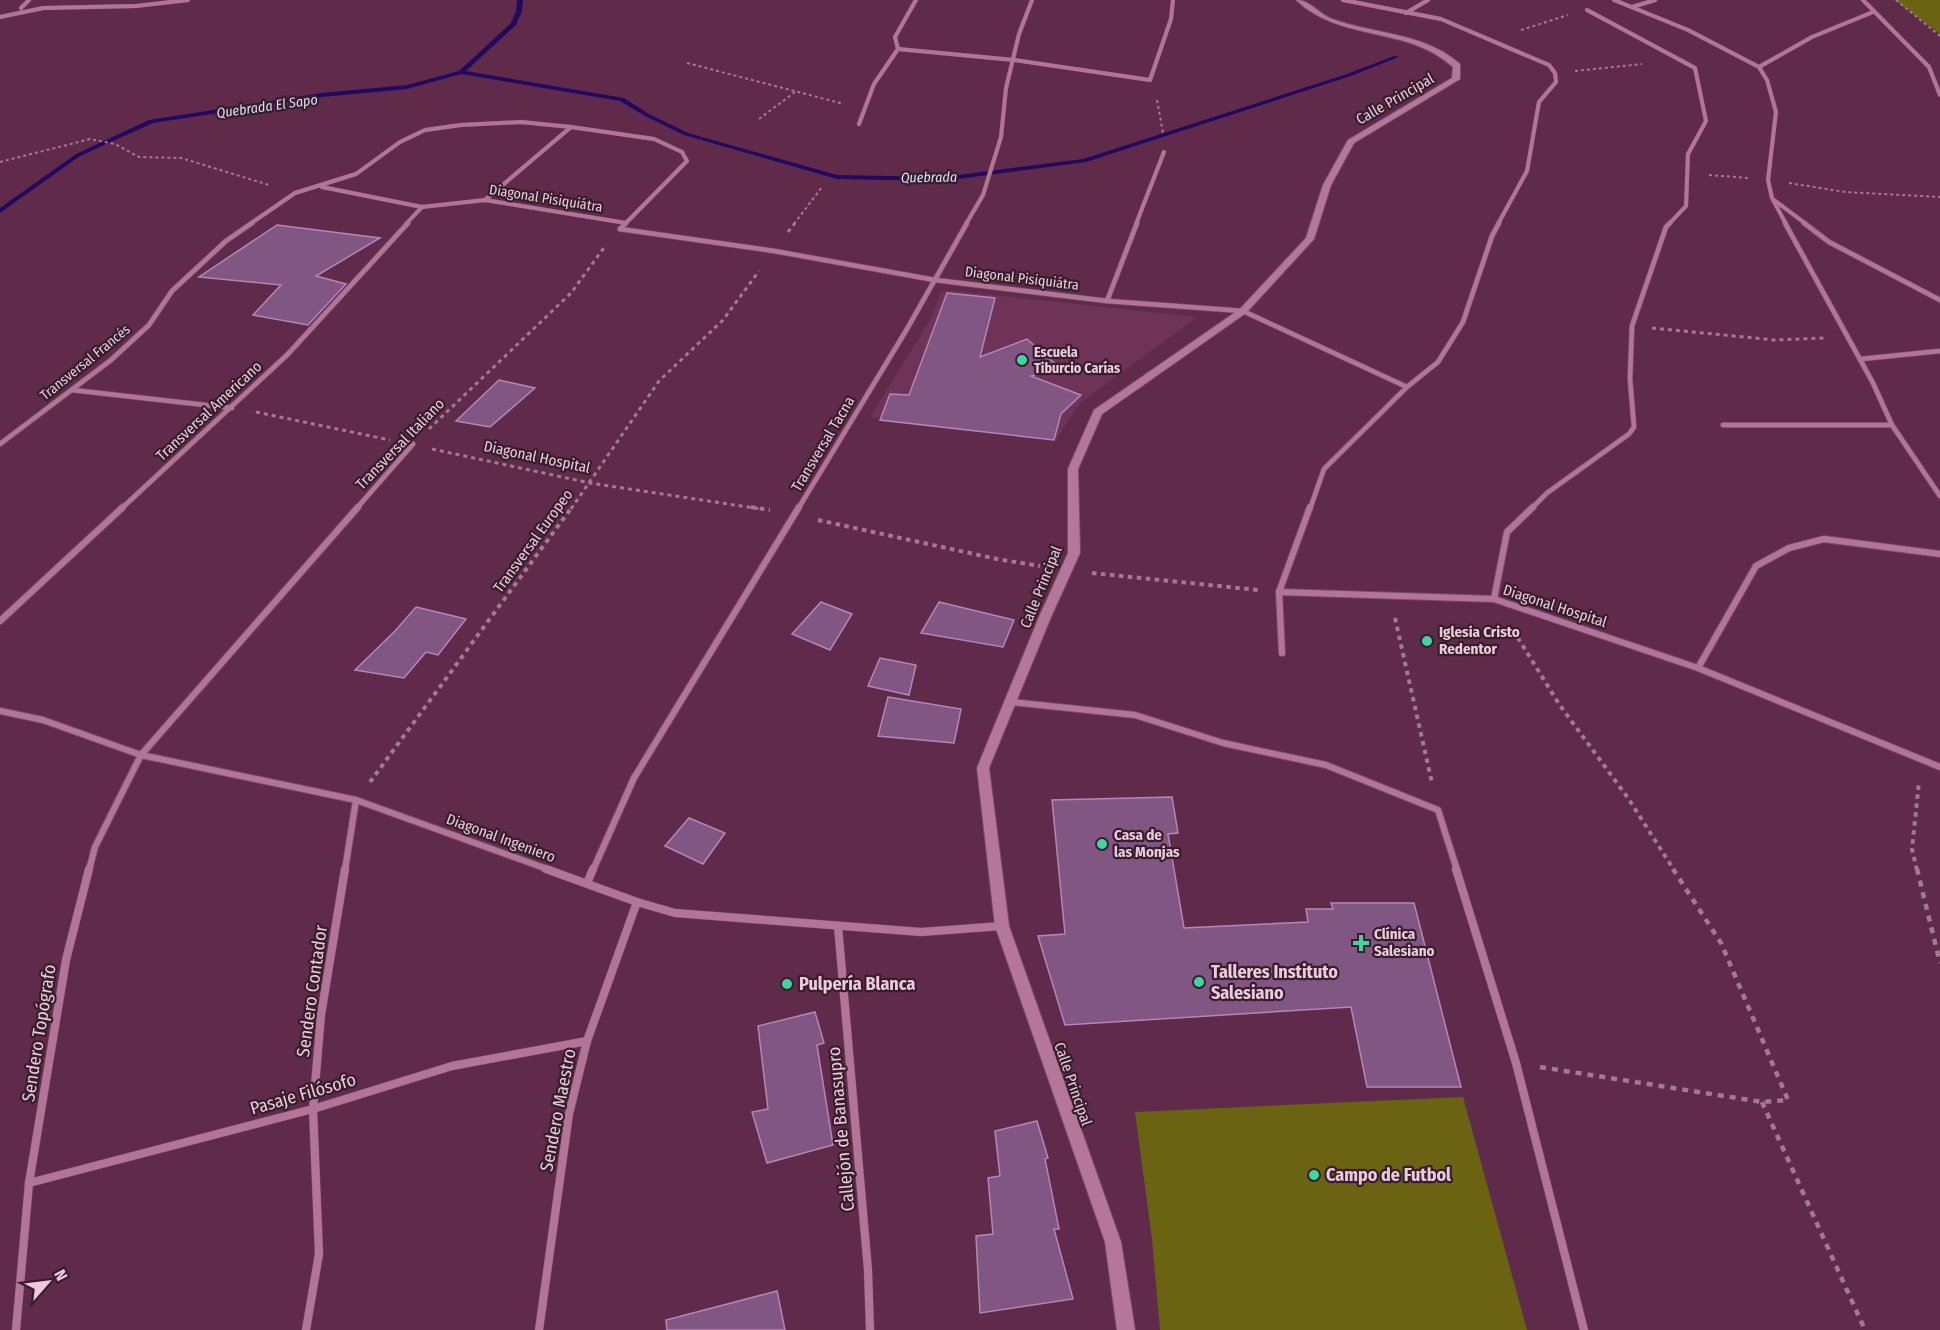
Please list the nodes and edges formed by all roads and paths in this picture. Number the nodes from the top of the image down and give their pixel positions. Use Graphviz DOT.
graph roads {
  1 [pos="29,0"];
  2 [pos="188,0"];
  3 [pos="916,0"];
  4 [pos="1032,0"];
  5 [pos="1173,0"];
  6 [pos="1299,0"];
  7 [pos="1343,0"];
  8 [pos="1428,0"];
  9 [pos="1614,0"];
  10 [pos="1655,0"];
  11 [pos="1863,0"];
  12 [pos="1896,0"];
  13 [pos="1631,7"];
  14 [pos="20,9"];
  15 [pos="1587,10"];
  16 [pos="1873,12"];
  17 [pos="1406,13"];
  18 [pos="0,17"];
  19 [pos="1940,36"];
  20 [pos="1491,39"];
  21 [pos="898,49"];
  22 [pos="1014,60"];
  23 [pos="1681,61"];
  24 [pos="687,63"];
  25 [pos="1759,67"];
  26 [pos="1555,73"];
  27 [pos="1150,81"];
  28 [pos="796,91"];
  29 [pos="1940,95"];
  30 [pos="862,108"];
  31 [pos="759,119"];
  32 [pos="859,124"];
  33 [pos="571,127"];
  34 [pos="1164,152"];
  35 [pos="0,162"];
  36 [pos="1687,174"];
  37 [pos="1768,180"];
  38 [pos="320,187"];
  39 [pos="822,187"];
  40 [pos="295,193"];
  41 [pos="1940,197"];
  42 [pos="1772,198"];
  43 [pos="485,200"];
  44 [pos="422,207"];
  45 [pos="626,223"];
  46 [pos="620,229"];
  47 [pos="774,251"];
  48 [pos="935,280"];
  49 [pos="1107,300"];
  50 [pos="1940,300"];
  51 [pos="1244,311"];
  52 [pos="1632,326"];
  53 [pos="1846,337"];
  54 [pos="1940,351"];
  55 [pos="1861,359"];
  56 [pos="1407,387"];
  57 [pos="71,390"];
  58 [pos="232,408"];
  59 [pos="1892,424"];
  60 [pos="1723,425"];
  61 [pos="0,444"];
  62 [pos="413,444"];
  63 [pos="590,483"];
  64 [pos="1938,490"];
  65 [pos="1940,496"];
  66 [pos="794,514"];
  67 [pos="1940,554"];
  68 [pos="1066,570"];
  69 [pos="1279,592"];
  70 [pos="1390,596"];
  71 [pos="1494,599"];
  72 [pos="0,621"];
  73 [pos="1282,653"];
  74 [pos="1698,668"];
  75 [pos="1012,702"];
  76 [pos="0,711"];
  77 [pos="141,754"];
  78 [pos="1921,760"];
  79 [pos="1940,767"];
  80 [pos="356,801"];
  81 [pos="1438,810"];
  82 [pos="587,883"];
  83 [pos="637,902"];
  84 [pos="838,926"];
  85 [pos="1002,926"];
  86 [pos="1940,963"];
  87 [pos="587,1041"];
  88 [pos="1516,1064"];
  89 [pos="1762,1102"];
  90 [pos="313,1108"];
  91 [pos="29,1183"];
  92 [pos="16,1330"];
  93 [pos="306,1330"];
  94 [pos="538,1330"];
  95 [pos="870,1330"];
  96 [pos="1126,1330"];
  97 [pos="1584,1330"];
  98 [pos="1865,1330"];
  1 -- 14 [label="street"];
  2 -- 14 [label="street"];
  3 -- 21 [label="street"];
  4 -- 22 [label="street, Transversal Tacna"];
  5 -- 27 [label="street"];
  6 -- 51 [label="street, Calle Principal"];
  7 -- 17 [label="street"];
  8 -- 17 [label="street"];
  9 -- 13 [label="street"];
  10 -- 13 [label="street"];
  11 -- 16 [label="street"];
  12 -- 19 [label="path"];
  13 -- 25 [label="street"];
  14 -- 18 [label="street"];
  15 -- 20 [label="path"];
  15 -- 23 [label="street"];
  16 -- 25 [label="street"];
  16 -- 29 [label="street"];
  17 -- 20 [label="street"];
  20 -- 26 [label="street"];
  21 -- 22 [label="street"];
  21 -- 30 [label="street"];
  22 -- 27 [label="street"];
  22 -- 48 [label="street, Transversal Tacna"];
  23 -- 26 [label="path"];
  23 -- 36 [label="street"];
  24 -- 28 [label="path"];
  25 -- 37 [label="street"];
  26 -- 56 [label="street"];
  27 -- 34 [label="path"];
  28 -- 30 [label="path"];
  28 -- 31 [label="path"];
  30 -- 32 [label="street"];
  33 -- 38 [label="street, Transversal Francés"];
  33 -- 43 [label="street"];
  33 -- 45 [label="street, Transversal Francés"];
  34 -- 49 [label="street"];
  35 -- 40 [label="path"];
  36 -- 37 [label="path"];
  36 -- 52 [label="street"];
  37 -- 41 [label="path"];
  37 -- 42 [label="street"];
  38 -- 40 [label="street, Transversal Francés"];
  38 -- 44 [label="street, Diagonal Pisiquiátra"];
  39 -- 47 [label="path, Transversal Europeo"];
  40 -- 57 [label="street, Transversal Francés"];
  42 -- 50 [label="street"];
  42 -- 53 [label="street"];
  43 -- 44 [label="street, Diagonal Pisiquiátra"];
  43 -- 45 [label="street, Diagonal Pisiquiátra"];
  44 -- 58 [label="street, Transversal Americano"];
  45 -- 46 [label="street"];
  46 -- 47 [label="street, Diagonal Pisiquiátra"];
  46 -- 62 [label="path, Transversal Italiano"];
  47 -- 48 [label="street, Diagonal Pisiquiátra"];
  47 -- 63 [label="path, Transversal Europeo"];
  48 -- 49 [label="street, Diagonal Pisiquiátra"];
  48 -- 66 [label="street, Transversal Tacna"];
  49 -- 51 [label="street, Diagonal Pisiquiátra"];
  51 -- 56 [label="street, Diagonal Pisiquiátra"];
  51 -- 68 [label="street, Calle Principal"];
  52 -- 53 [label="path"];
  52 -- 71 [label="street"];
  53 -- 55 [label="street"];
  54 -- 55 [label="street"];
  55 -- 59 [label="street"];
  56 -- 69 [label="street"];
  57 -- 58 [label="street"];
  57 -- 61 [label="street, Transversal Francés"];
  58 -- 62 [label="path, Diagonal Hospital"];
  58 -- 72 [label="street, Transversal Americano"];
  59 -- 60 [label="street"];
  59 -- 64 [label="street"];
  62 -- 63 [label="path, Diagonal Hospital"];
  62 -- 77 [label="street, Transversal Italiano"];
  63 -- 66 [label="path, Diagonal Hospital"];
  63 -- 80 [label="path, Transversal Europeo"];
  64 -- 65 [label="street"];
  66 -- 68 [label="path, Diagonal Hospital"];
  66 -- 82 [label="street, Transversal Tacna"];
  67 -- 74 [label="street"];
  68 -- 69 [label="path"];
  68 -- 75 [label="street, Calle Principal"];
  69 -- 70 [label="street, Diagonal Hospital"];
  69 -- 73 [label="street"];
  70 -- 71 [label="street, Diagonal Hospital"];
  70 -- 81 [label="path"];
  71 -- 74 [label="street, Diagonal Hospital"];
  71 -- 89 [label="path"];
  74 -- 78 [label="street, Diagonal Hospital"];
  75 -- 81 [label="street"];
  75 -- 85 [label="street, Calle Principal"];
  76 -- 77 [label="street, Diagonal Ingeniero"];
  77 -- 80 [label="street, Diagonal Ingeniero"];
  77 -- 91 [label="street, Sendero Topógrafo"];
  78 -- 79 [label="street, Diagonal Hospital"];
  78 -- 86 [label="path"];
  80 -- 82 [label="street, Diagonal Ingeniero"];
  80 -- 90 [label="street, Sendero Contador"];
  81 -- 88 [label="street"];
  82 -- 83 [label="street, Diagonal Ingeniero"];
  83 -- 84 [label="street, Diagonal Ingeniero"];
  83 -- 87 [label="street, Sendero Maestro"];
  84 -- 85 [label="street, Diagonal Ingeniero"];
  84 -- 95 [label="street, Callejón de Banasupro"];
  85 -- 96 [label="street, Calle Principal"];
  87 -- 90 [label="street, Pasaje Filósofo"];
  87 -- 94 [label="street, Sendero Maestro"];
  88 -- 89 [label="path"];
  88 -- 97 [label="street"];
  89 -- 98 [label="path"];
  90 -- 91 [label="street, Pasaje Filósofo"];
  90 -- 93 [label="street, Sendero Contador"];
  91 -- 92 [label="street, Sendero Topógrafo"];
}
